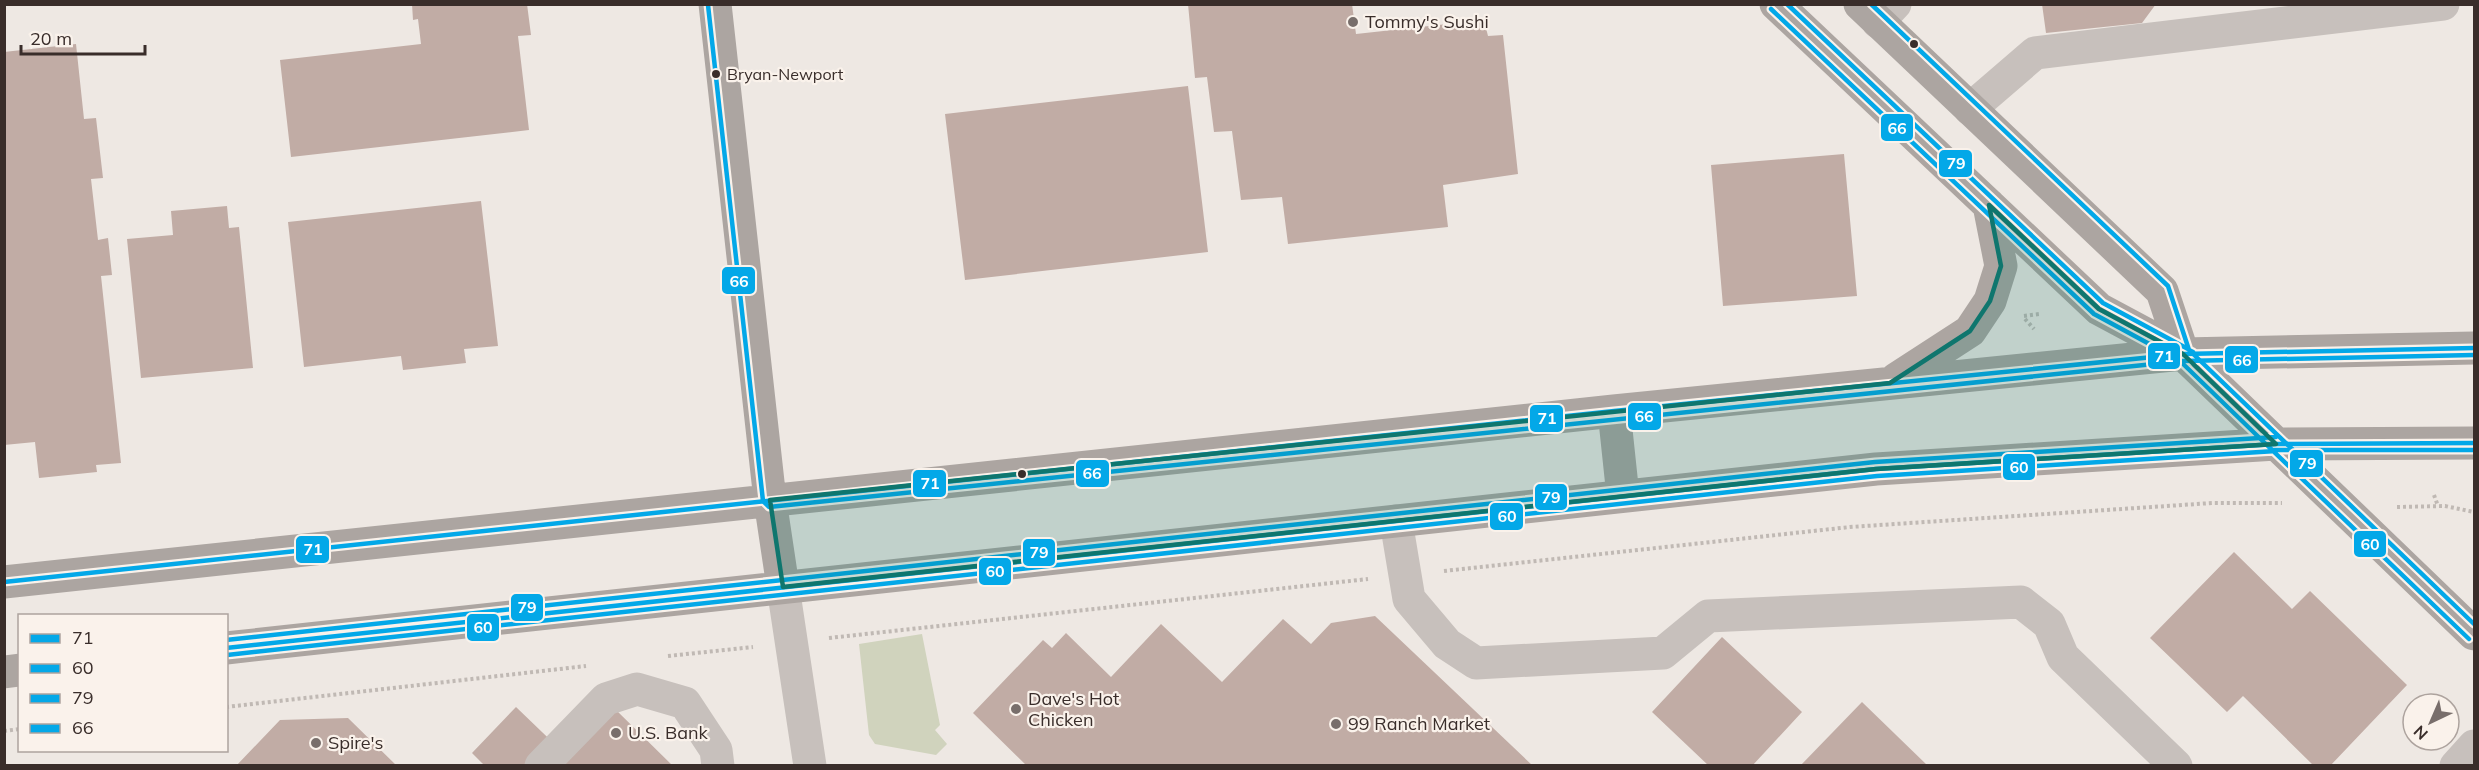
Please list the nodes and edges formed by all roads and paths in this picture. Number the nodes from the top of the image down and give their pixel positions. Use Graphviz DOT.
graph roads {
  1 [pos="715,4"];
  2 [pos="1776,4"];
  3 [pos="2443,4"];
  4 [pos="1878,10"];
  5 [pos="1970,110"];
  6 [pos="1989,205"];
  7 [pos="2022,316"];
  8 [pos="2034,329"];
  9 [pos="2475,348"];
  10 [pos="2183,354"];
  11 [pos="1890,383"];
  12 [pos="1614,411"];
  13 [pos="2475,443"];
  14 [pos="2276,444"];
  15 [pos="2434,495"];
  16 [pos="1623,496"];
  17 [pos="770,500"];
  18 [pos="2228,502"];
  19 [pos="2438,506"];
  20 [pos="2427,508"];
  21 [pos="2475,512"];
  22 [pos="1396,521"];
  23 [pos="1405,575"];
  24 [pos="4,582"];
  25 [pos="783,587"];
  26 [pos="2475,634"];
  27 [pos="855,635"];
  28 [pos="228,648"];
  29 [pos="745,648"];
  30 [pos="666,657"];
  31 [pos="595,665"];
  32 [pos="606,699"];
  33 [pos="228,707"];
  34 [pos="2475,746"];
  35 [pos="522,765"];
  36 [pos="541,765"];
  37 [pos="718,765"];
  38 [pos="810,765"];
  39 [pos="2176,765"];
  40 [pos="2456,765"];
  1 -- 17 [label="main road"];
  2 -- 6 [label="main road"];
  3 -- 5 [label="street"];
  4 -- 5 [label="main road"];
  5 -- 10 [label="main road"];
  6 -- 10 [label="main road"];
  6 -- 11 [label="main road"];
  7 -- 8 [label="path"];
  9 -- 10 [label="main road"];
  10 -- 11 [label="main road"];
  10 -- 14 [label="main road"];
  11 -- 12 [label="main road"];
  12 -- 16 [label="main road"];
  12 -- 17 [label="main road"];
  13 -- 14 [label="main road"];
  14 -- 16 [label="main road"];
  14 -- 26 [label="main road"];
  15 -- 19 [label="path"];
  16 -- 22 [label="main road"];
  17 -- 24 [label="main road"];
  17 -- 25 [label="main road"];
  18 -- 23 [label="path"];
  19 -- 20 [label="path"];
  19 -- 21 [label="path"];
  22 -- 23 [label="street"];
  22 -- 25 [label="main road"];
  23 -- 27 [label="path"];
  23 -- 39 [label="street"];
  25 -- 28 [label="main road"];
  25 -- 38 [label="street"];
  29 -- 30 [label="path"];
  31 -- 33 [label="path"];
  32 -- 35 [label="street"];
  32 -- 36 [label="street"];
  32 -- 37 [label="street"];
  34 -- 40 [label="street"];
}
